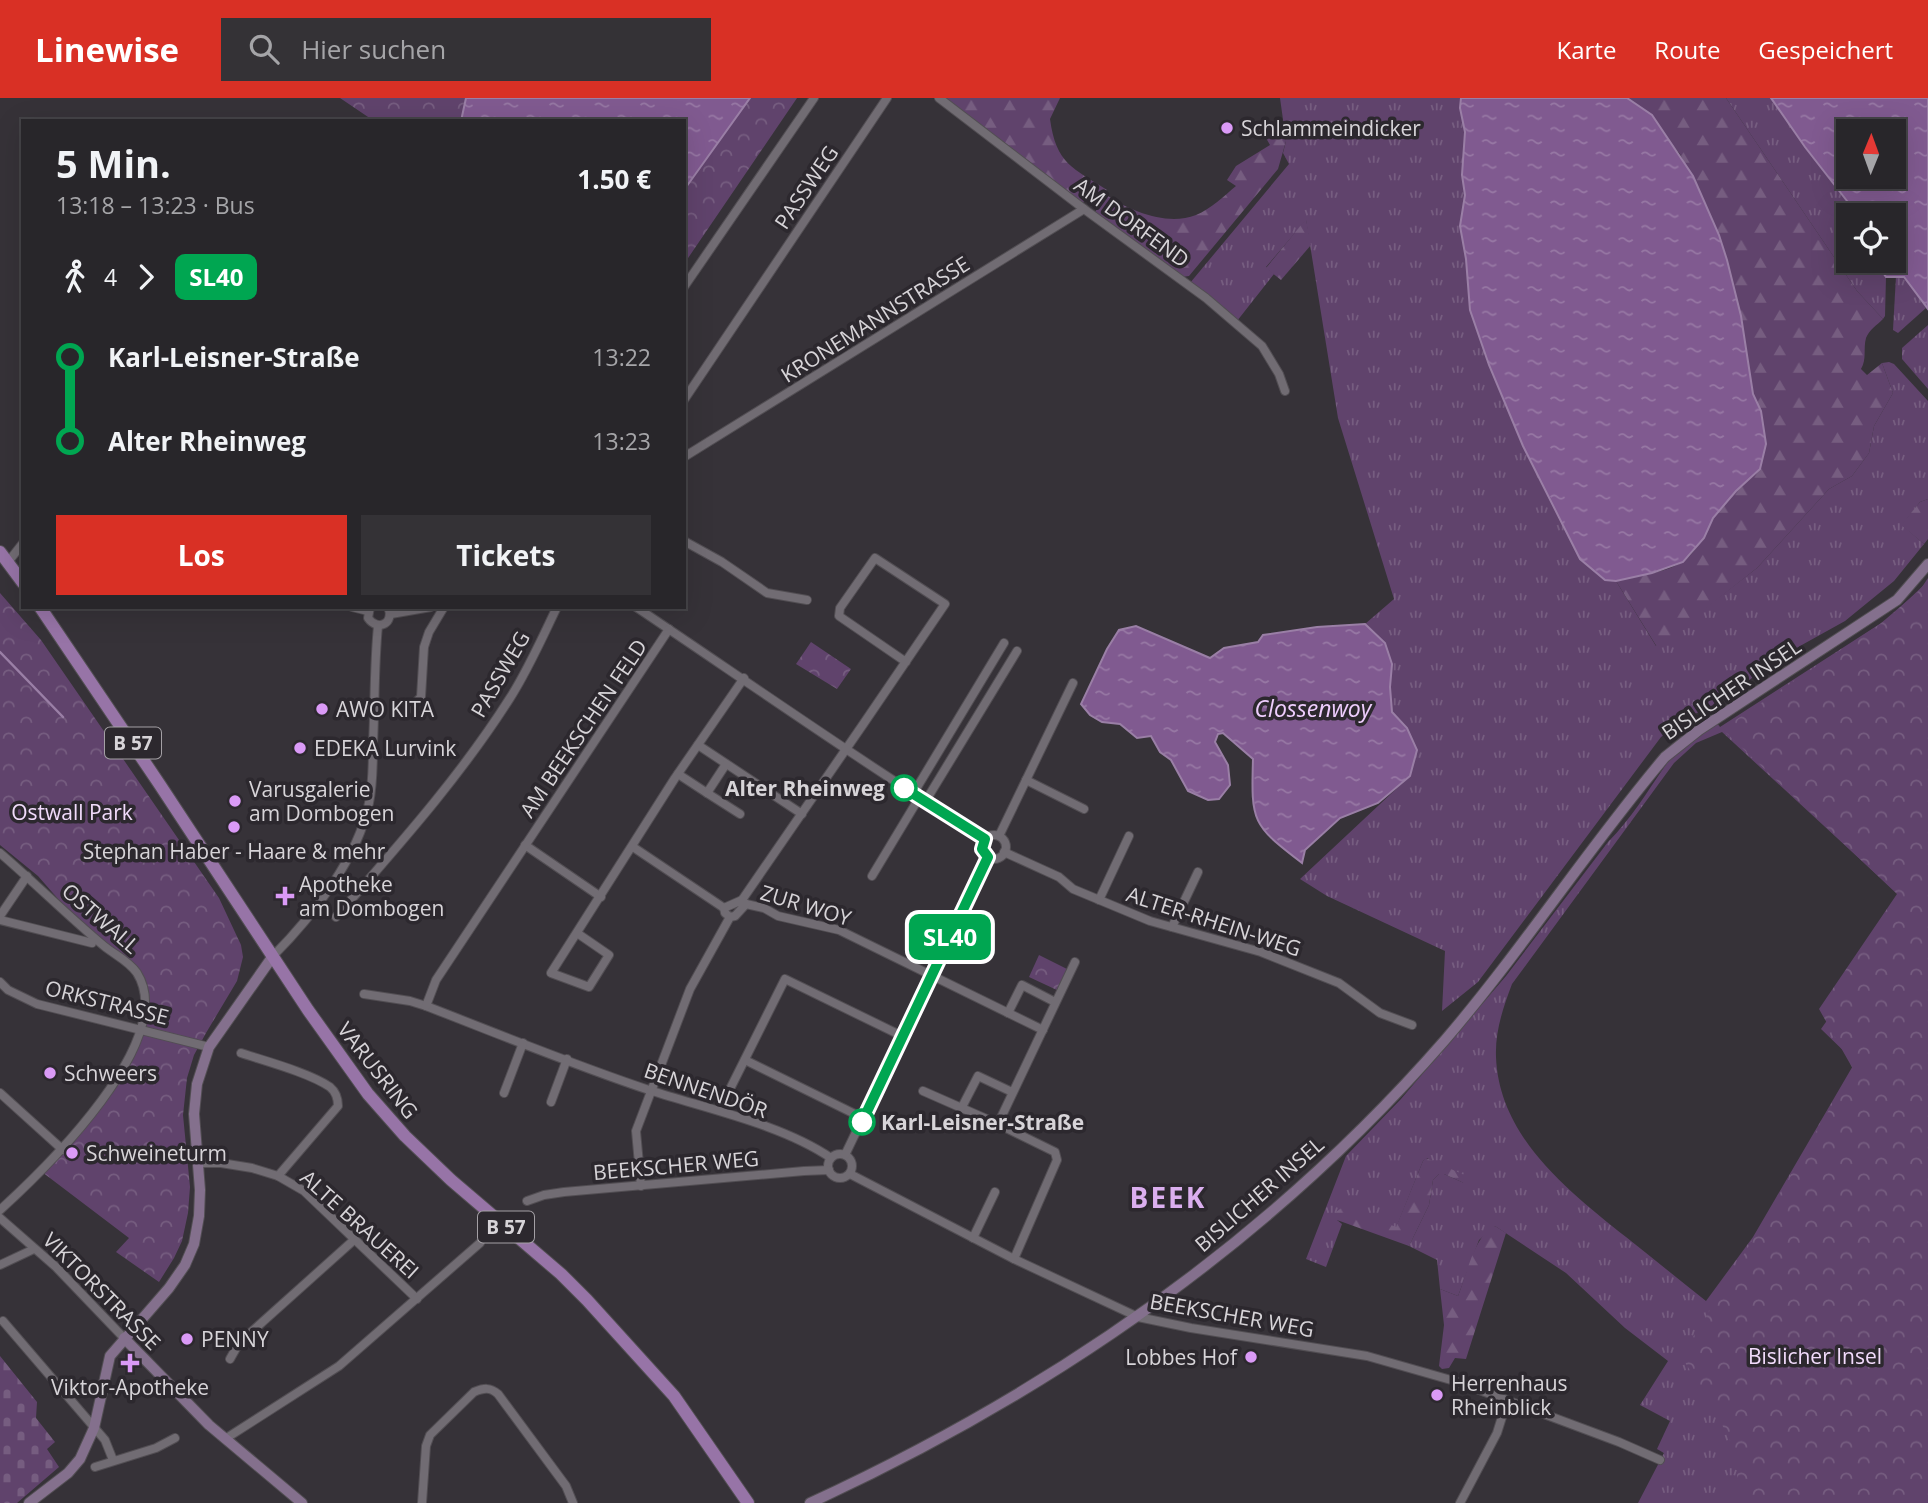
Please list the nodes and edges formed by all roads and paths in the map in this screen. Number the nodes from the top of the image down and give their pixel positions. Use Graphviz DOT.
graph roads {
  1 [pos="814,98"];
  2 [pos="887,98"];
  3 [pos="939,98"];
  4 [pos="1084,209"];
  5 [pos="686,285"];
  6 [pos="1285,391"];
  7 [pos="686,397"];
  8 [pos="686,456"];
  9 [pos="686,542"];
  10 [pos="21,544"];
  11 [pos="4,557"];
  12 [pos="1928,564"];
  13 [pos="21,580"];
  14 [pos="807,600"];
  15 [pos="41,609"];
  16 [pos="369,609"];
  17 [pos="410,609"];
  18 [pos="443,609"];
  19 [pos="556,609"];
  20 [pos="639,609"];
  21 [pos="389,611"];
  22 [pos="378,626"];
  23 [pos="669,629"];
  24 [pos="1004,643"];
  25 [pos="1017,651"];
  26 [pos="906,662"];
  27 [pos="744,678"];
  28 [pos="1073,683"];
  29 [pos="409,709"];
  30 [pos="698,745"];
  31 [pos="845,750"];
  32 [pos="726,764"];
  33 [pos="678,775"];
  34 [pos="1026,780"];
  35 [pos="707,793"];
  36 [pos="919,798"];
  37 [pos="1084,808"];
  38 [pos="740,814"];
  39 [pos="802,814"];
  40 [pos="999,836"];
  41 [pos="1129,836"];
  42 [pos="985,839"];
  43 [pos="526,845"];
  44 [pos="633,847"];
  45 [pos="1004,852"];
  46 [pos="0,853"];
  47 [pos="988,857"];
  48 [pos="1198,872"];
  49 [pos="27,876"];
  50 [pos="872,876"];
  51 [pos="601,897"];
  52 [pos="1099,900"];
  53 [pos="744,902"];
  54 [pos="724,908"];
  55 [pos="336,917"];
  56 [pos="730,917"];
  57 [pos="0,918"];
  58 [pos="1172,927"];
  59 [pos="576,933"];
  60 [pos="92,943"];
  61 [pos="273,956"];
  62 [pos="1075,962"];
  63 [pos="932,976"];
  64 [pos="0,982"];
  65 [pos="364,994"];
  66 [pos="1055,1002"];
  67 [pos="426,1006"];
  68 [pos="1008,1013"];
  69 [pos="1412,1025"];
  70 [pos="141,1028"];
  71 [pos="1043,1030"];
  72 [pos="902,1036"];
  73 [pos="523,1043"];
  74 [pos="209,1047"];
  75 [pos="241,1053"];
  76 [pos="567,1059"];
  77 [pos="746,1060"];
  78 [pos="651,1091"];
  79 [pos="923,1091"];
  80 [pos="1012,1092"];
  81 [pos="0,1093"];
  82 [pos="504,1093"];
  83 [pos="728,1093"];
  84 [pos="551,1102"];
  85 [pos="962,1107"];
  86 [pos="863,1118"];
  87 [pos="998,1124"];
  88 [pos="63,1150"];
  89 [pos="845,1155"];
  90 [pos="831,1158"];
  91 [pos="198,1163"];
  92 [pos="829,1170"];
  93 [pos="850,1174"];
  94 [pos="278,1176"];
  95 [pos="641,1186"];
  96 [pos="995,1192"];
  97 [pos="527,1201"];
  98 [pos="0,1210"];
  99 [pos="0,1218"];
  100 [pos="973,1238"];
  101 [pos="355,1239"];
  102 [pos="480,1243"];
  103 [pos="34,1249"];
  104 [pos="1014,1259"];
  105 [pos="0,1265"];
  106 [pos="417,1299"];
  107 [pos="1138,1317"];
  108 [pos="3,1321"];
  109 [pos="124,1338"];
  110 [pos="230,1359"];
  111 [pos="1507,1401"];
  112 [pos="94,1428"];
  113 [pos="175,1438"];
  114 [pos="225,1439"];
  115 [pos="113,1460"];
  116 [pos="1660,1460"];
  117 [pos="95,1467"];
  118 [pos="301,1502"];
  119 [pos="29,1503"];
  120 [pos="312,1503"];
  121 [pos="422,1503"];
  122 [pos="573,1503"];
  123 [pos="748,1503"];
  124 [pos="810,1503"];
  125 [pos="1460,1503"];
  1 -- 5 [label="street"];
  2 -- 7 [label="street, PASSWEG"];
  3 -- 4 [label="street, AM DORFEND"];
  4 -- 6 [label="street, AM DORFEND"];
  4 -- 8 [label="street, KRONEMANNSTRASSE"];
  9 -- 14 [label="street"];
  10 -- 11 [label="street"];
  11 -- 13 [label="main road"];
  12 -- 107 [label="main road, BISLICHER INSEL"];
  15 -- 61 [label="main road, VARUSRING / B 57"];
  16 -- 22 [label="street"];
  17 -- 21 [label="street"];
  18 -- 29 [label="street"];
  19 -- 55 [label="street, PASSWEG"];
  20 -- 23 [label="street"];
  21 -- 22 [label="street"];
  22 -- 61 [label="street"];
  23 -- 27 [label="street"];
  23 -- 43 [label="street, AM BEEKSCHEN FELD"];
  24 -- 36 [label="street"];
  25 -- 36 [label="street"];
  26 -- 26 [label="street"];
  26 -- 31 [label="street"];
  27 -- 30 [label="street"];
  27 -- 31 [label="street"];
  28 -- 34 [label="street"];
  30 -- 32 [label="street"];
  30 -- 33 [label="street"];
  31 -- 36 [label="street"];
  31 -- 39 [label="street"];
  32 -- 35 [label="street"];
  32 -- 39 [label="street"];
  33 -- 35 [label="street"];
  33 -- 44 [label="street"];
  34 -- 37 [label="street"];
  34 -- 40 [label="street"];
  35 -- 38 [label="street"];
  36 -- 42 [label="street"];
  36 -- 50 [label="street"];
  39 -- 53 [label="street"];
  40 -- 42 [label="street"];
  40 -- 45 [label="street"];
  41 -- 52 [label="street"];
  42 -- 47 [label="street"];
  43 -- 51 [label="street, AM BEEKSCHEN FELD"];
  43 -- 67 [label="street, AM BEEKSCHEN FELD"];
  44 -- 51 [label="street"];
  44 -- 54 [label="street"];
  45 -- 47 [label="street"];
  45 -- 52 [label="street, ALTER-RHEIN-WEG"];
  46 -- 49 [label="street, OSTWALL"];
  47 -- 63 [label="street"];
  48 -- 58 [label="street"];
  49 -- 57 [label="street"];
  49 -- 70 [label="street, OSTWALL"];
  51 -- 59 [label="street"];
  52 -- 58 [label="street, ALTER-RHEIN-WEG"];
  53 -- 54 [label="street"];
  53 -- 56 [label="street"];
  53 -- 63 [label="street, ZUR WOY"];
  54 -- 56 [label="street"];
  56 -- 78 [label="street"];
  57 -- 60 [label="street"];
  58 -- 69 [label="street, ALTER-RHEIN-WEG"];
  59 -- 59 [label="street"];
  61 -- 74 [label="main road"];
  61 -- 123 [label="main road, VARUSRING / B 57"];
  62 -- 66 [label="street"];
  63 -- 68 [label="street, ZUR WOY"];
  63 -- 72 [label="street"];
  64 -- 70 [label="street, ORKSTRASSE"];
  65 -- 67 [label="street, BENNENDÖR"];
  66 -- 68 [label="street"];
  66 -- 71 [label="street"];
  67 -- 73 [label="street, BENNENDÖR"];
  68 -- 71 [label="street, ZUR WOY"];
  70 -- 74 [label="street, ORKSTRASSE"];
  70 -- 88 [label="street"];
  71 -- 80 [label="street"];
  72 -- 77 [label="street"];
  72 -- 86 [label="street"];
  73 -- 76 [label="street, BENNENDÖR"];
  73 -- 82 [label="street"];
  74 -- 91 [label="main road"];
  75 -- 94 [label="street"];
  76 -- 78 [label="street, BENNENDÖR"];
  76 -- 84 [label="street"];
  77 -- 83 [label="street"];
  77 -- 86 [label="street"];
  78 -- 90 [label="street, BENNENDÖR"];
  78 -- 95 [label="street"];
  79 -- 85 [label="street"];
  80 -- 85 [label="street"];
  80 -- 87 [label="street"];
  81 -- 88 [label="street"];
  85 -- 87 [label="street"];
  86 -- 89 [label="street"];
  87 -- 104 [label="street"];
  88 -- 98 [label="street"];
  89 -- 90 [label="street"];
  89 -- 93 [label="street"];
  90 -- 92 [label="street"];
  91 -- 94 [label="street, ALTE BRAUEREI"];
  91 -- 109 [label="main road"];
  92 -- 93 [label="street"];
  92 -- 95 [label="street, BEEKSCHER WEG"];
  93 -- 100 [label="street, BEEKSCHER WEG"];
  94 -- 101 [label="street, ALTE BRAUEREI"];
  95 -- 97 [label="street, BEEKSCHER WEG"];
  96 -- 100 [label="street"];
  99 -- 103 [label="street, VIKTORSTRASSE"];
  100 -- 104 [label="street, BEEKSCHER WEG"];
  101 -- 106 [label="street, ALTE BRAUEREI"];
  101 -- 110 [label="street"];
  102 -- 106 [label="street"];
  103 -- 105 [label="street"];
  103 -- 109 [label="street, VIKTORSTRASSE"];
  104 -- 107 [label="street, BEEKSCHER WEG"];
  106 -- 114 [label="street"];
  107 -- 111 [label="street, BEEKSCHER WEG"];
  107 -- 124 [label="main road, BISLICHER INSEL"];
  108 -- 112 [label="street"];
  109 -- 112 [label="main road"];
  109 -- 114 [label="main road, VIKTORSTRASSE"];
  111 -- 116 [label="street, BEEKSCHER WEG"];
  111 -- 125 [label="street"];
  112 -- 115 [label="street"];
  112 -- 119 [label="main road"];
  113 -- 115 [label="street"];
  114 -- 118 [label="main road, VIKTORSTRASSE"];
  115 -- 117 [label="street"];
  118 -- 120 [label="street"];
  121 -- 122 [label="street"];
}
